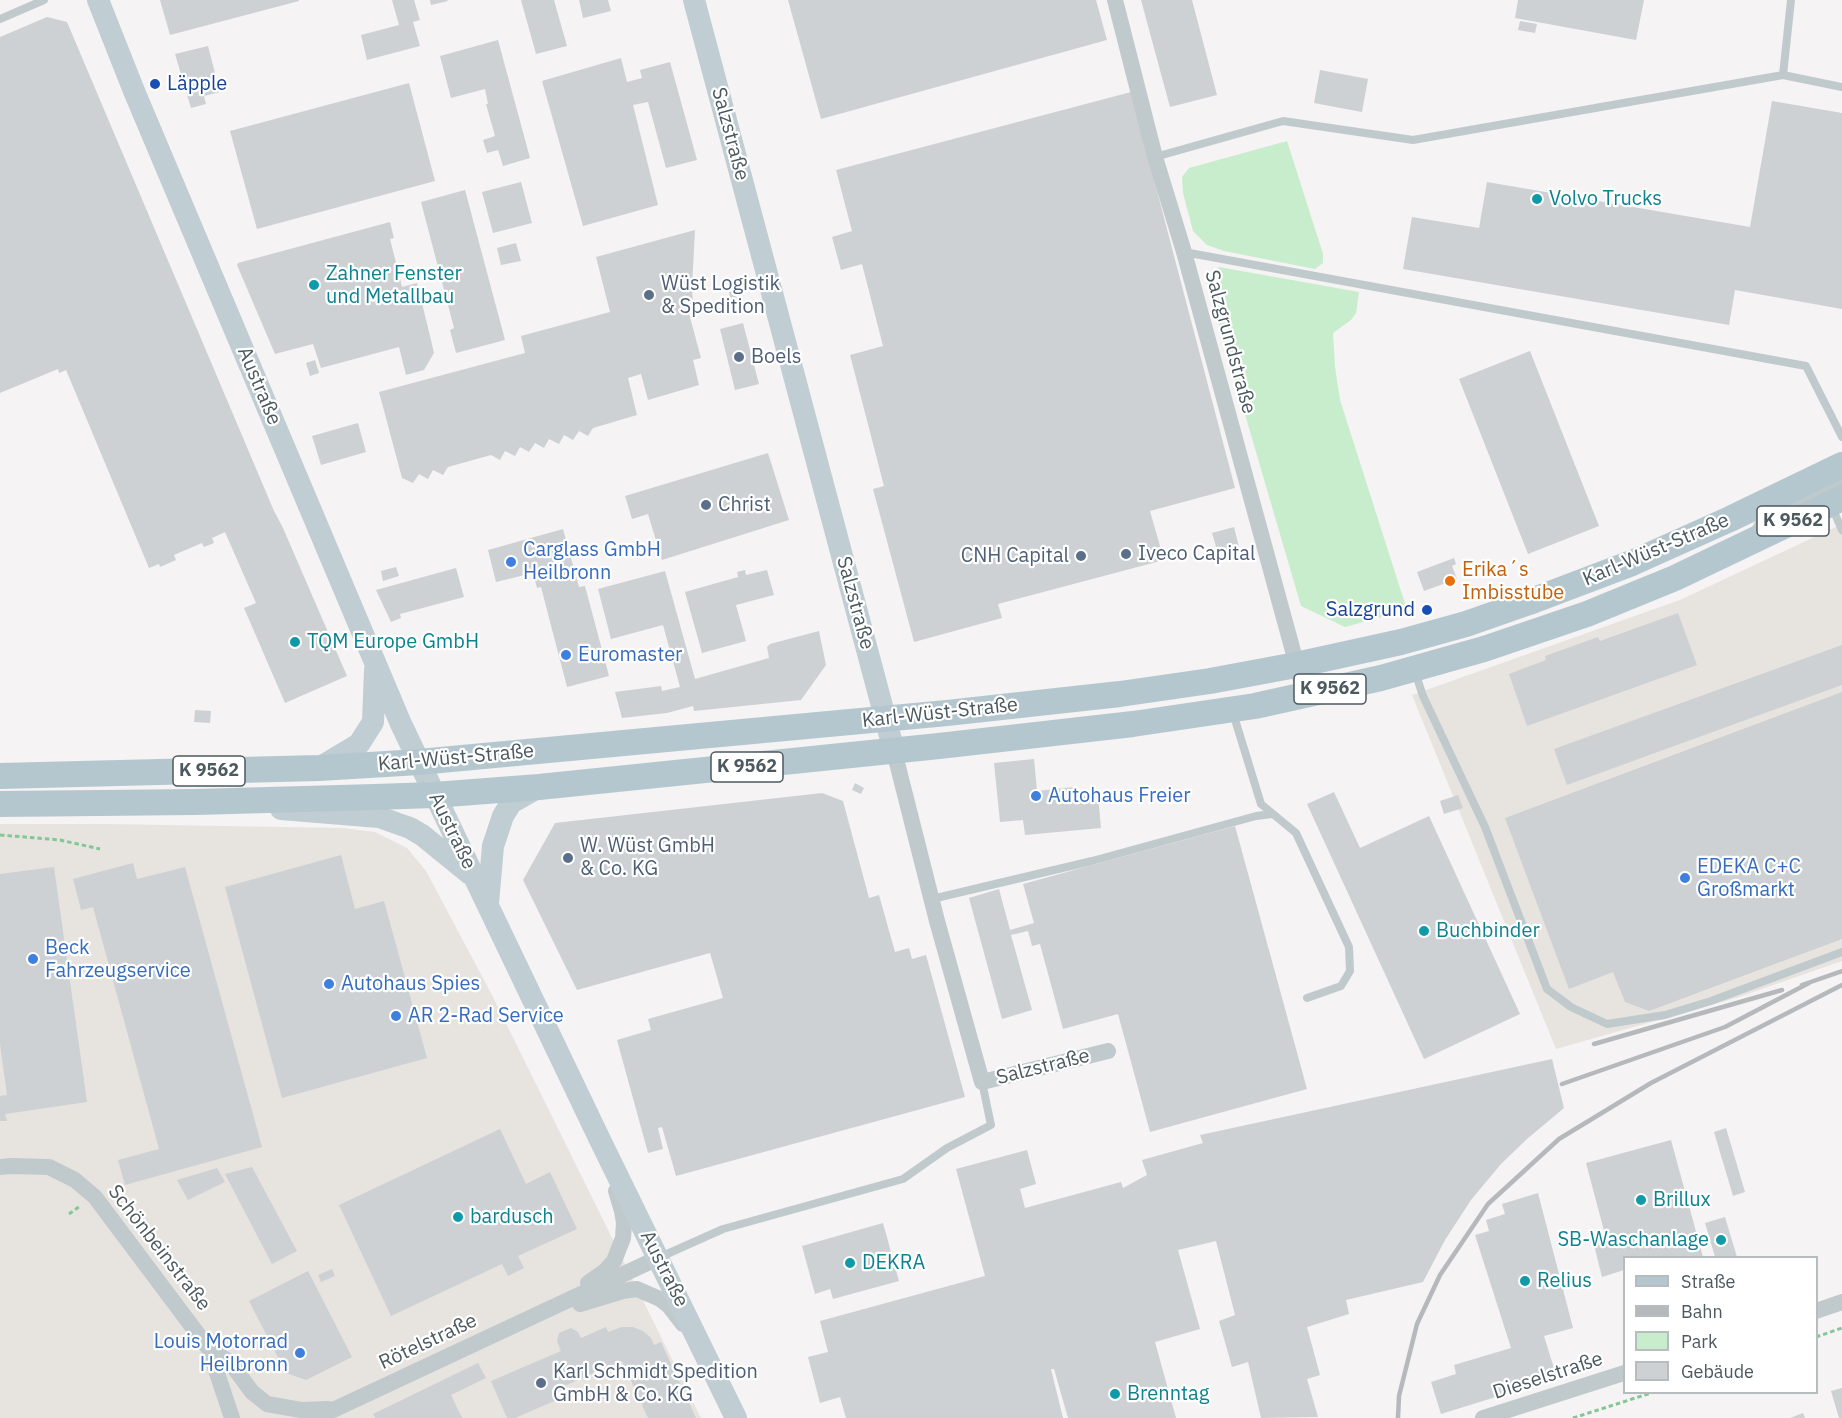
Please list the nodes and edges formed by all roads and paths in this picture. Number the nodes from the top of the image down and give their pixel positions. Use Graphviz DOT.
graph roads {
  1 [pos="44,0"];
  2 [pos="98,0"];
  3 [pos="694,0"];
  4 [pos="1115,0"];
  5 [pos="1791,0"];
  6 [pos="0,19"];
  7 [pos="1783,75"];
  8 [pos="1842,87"];
  9 [pos="1155,157"];
  10 [pos="1184,252"];
  11 [pos="1842,437"];
  12 [pos="1842,465"];
  13 [pos="1838,495"];
  14 [pos="1842,530"];
  15 [pos="375,662"];
  16 [pos="1296,665"];
  17 [pos="1414,669"];
  18 [pos="1305,695"];
  19 [pos="1232,710"];
  20 [pos="885,718"];
  21 [pos="894,751"];
  22 [pos="419,762"];
  23 [pos="319,768"];
  24 [pos="0,776"];
  25 [pos="539,787"];
  26 [pos="434,795"];
  27 [pos="196,802"];
  28 [pos="0,804"];
  29 [pos="1272,814"];
  30 [pos="0,835"];
  31 [pos="100,849"];
  32 [pos="476,879"];
  33 [pos="932,899"];
  34 [pos="488,905"];
  35 [pos="1842,952"];
  36 [pos="1307,998"];
  37 [pos="1108,1051"];
  38 [pos="982,1082"];
  39 [pos="601,1142"];
  40 [pos="0,1167"];
  41 [pos="83,1204"];
  42 [pos="69,1214"];
  43 [pos="658,1258"];
  44 [pos="1842,1302"];
  45 [pos="1818,1310"];
  46 [pos="546,1311"];
  47 [pos="1842,1328"];
  48 [pos="1818,1336"];
  49 [pos="702,1348"];
  50 [pos="209,1349"];
  51 [pos="1623,1374"];
  52 [pos="1648,1394"];
  53 [pos="333,1409"];
  54 [pos="232,1418"];
  55 [pos="316,1418"];
  56 [pos="736,1418"];
  57 [pos="1483,1418"];
  58 [pos="1573,1418"];
  1 -- 6 [label="lane"];
  2 -- 15 [label="main road, Austraße"];
  3 -- 20 [label="main road, Salzstraße"];
  4 -- 9 [label="street, Salzgrundstraße"];
  5 -- 7 [label="lane"];
  7 -- 8 [label="lane"];
  7 -- 9 [label="lane"];
  9 -- 10 [label="street, Salzgrundstraße"];
  10 -- 11 [label="lane"];
  10 -- 16 [label="street, Salzgrundstraße"];
  12 -- 16 [label="main road, Karl-Wüst-Straße / K 9562"];
  13 -- 14 [label="lane"];
  13 -- 17 [label="main road, Karl-Wüst-Straße / K 9562"];
  15 -- 22 [label="main road, Austraße"];
  15 -- 23 [label="main road"];
  16 -- 18 [label="street, Salzgrundstraße"];
  16 -- 20 [label="main road, Karl-Wüst-Straße / K 9562"];
  17 -- 18 [label="main road, Karl-Wüst-Straße / K 9562"];
  17 -- 35 [label="lane"];
  18 -- 19 [label="main road, Karl-Wüst-Straße / K 9562"];
  19 -- 21 [label="main road, Karl-Wüst-Straße / K 9562"];
  19 -- 29 [label="lane"];
  20 -- 21 [label="main road, Salzstraße"];
  20 -- 22 [label="main road, Karl-Wüst-Straße / K 9562"];
  21 -- 25 [label="main road, Karl-Wüst-Straße / K 9562"];
  21 -- 33 [label="street, Salzstraße"];
  22 -- 23 [label="main road, Karl-Wüst-Straße / K 9562"];
  22 -- 26 [label="main road, Austraße"];
  23 -- 24 [label="main road, Karl-Wüst-Straße / K 9562"];
  25 -- 26 [label="main road, Karl-Wüst-Straße / K 9562"];
  25 -- 34 [label="main road"];
  26 -- 27 [label="main road, Karl-Wüst-Straße / K 9562"];
  26 -- 32 [label="main road, Austraße"];
  27 -- 28 [label="main road, Karl-Wüst-Straße / K 9562"];
  27 -- 32 [label="main road"];
  29 -- 33 [label="lane"];
  29 -- 36 [label="lane"];
  30 -- 31 [label="path"];
  32 -- 34 [label="main road, Austraße"];
  33 -- 38 [label="street, Salzstraße"];
  34 -- 39 [label="main road, Austraße"];
  37 -- 38 [label="street, Salzstraße"];
  38 -- 43 [label="lane"];
  39 -- 43 [label="main road, Austraße"];
  39 -- 46 [label="street, Rötelstraße"];
  40 -- 50 [label="street, Schönbeinstraße"];
  41 -- 42 [label="path"];
  43 -- 46 [label="street, Rötelstraße"];
  43 -- 49 [label="main road, Austraße"];
  44 -- 45 [label="street"];
  46 -- 49 [label="street, Rötelstraße"];
  46 -- 53 [label="street, Rötelstraße"];
  47 -- 48 [label="path"];
  49 -- 56 [label="main road, Austraße"];
  50 -- 53 [label="street, Rötelstraße"];
  50 -- 54 [label="street, Schönbeinstraße"];
  51 -- 57 [label="street, Dieselstraße"];
  52 -- 58 [label="path"];
  53 -- 55 [label="street, Rötelstraße"];
}
